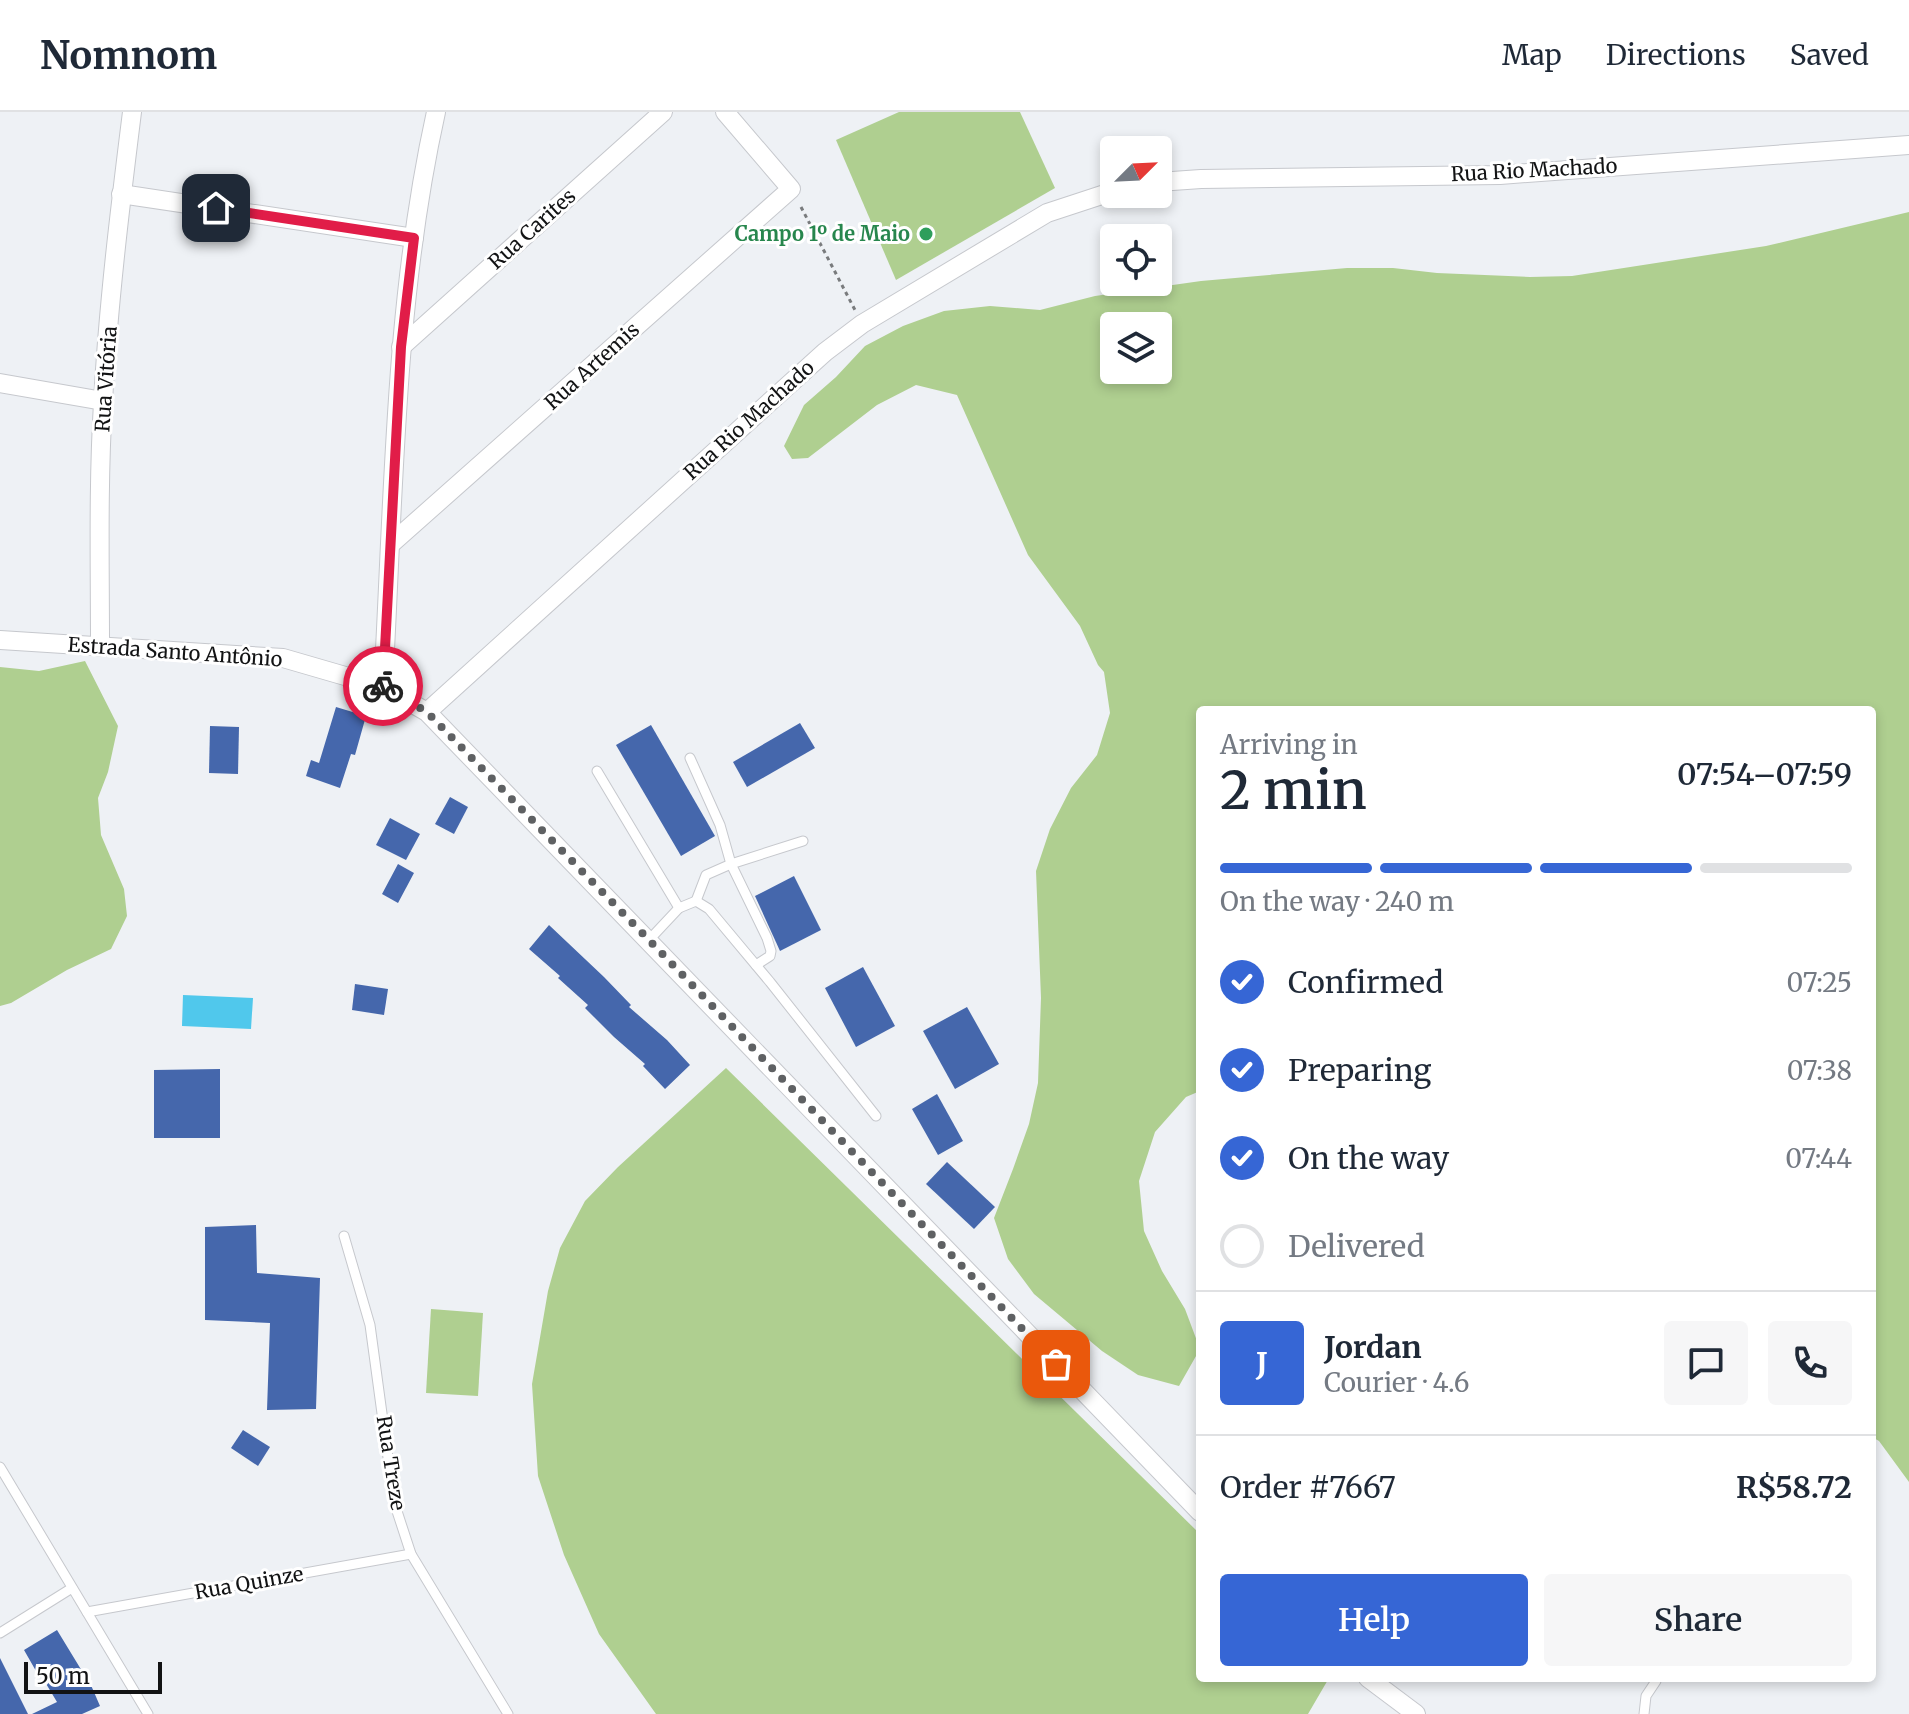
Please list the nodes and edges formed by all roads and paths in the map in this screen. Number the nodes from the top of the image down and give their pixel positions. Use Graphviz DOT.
graph roads {
  1 [pos="132,112"];
  2 [pos="436,112"];
  3 [pos="663,112"];
  4 [pos="725,112"];
  5 [pos="1909,145"];
  6 [pos="1172,181"];
  7 [pos="791,189"];
  8 [pos="121,194"];
  9 [pos="1100,196"];
  10 [pos="414,238"];
  11 [pos="862,324"];
  12 [pos="401,347"];
  13 [pos="0,383"];
  14 [pos="103,401"];
  15 [pos="392,543"];
  16 [pos="0,640"];
  17 [pos="100,647"];
  18 [pos="383,687"];
  19 [pos="427,712"];
  20 [pos="690,758"];
  21 [pos="597,771"];
  22 [pos="803,841"];
  23 [pos="731,864"];
  24 [pos="696,901"];
  25 [pos="679,908"];
  26 [pos="649,940"];
  27 [pos="756,965"];
  28 [pos="876,1116"];
  29 [pos="344,1236"];
  30 [pos="0,1467"];
  31 [pos="1196,1508"];
  32 [pos="411,1554"];
  33 [pos="72,1588"];
  34 [pos="87,1612"];
  35 [pos="0,1633"];
  36 [pos="1373,1682"];
  37 [pos="1655,1682"];
  38 [pos="148,1714"];
  39 [pos="508,1714"];
  40 [pos="1416,1714"];
  41 [pos="1644,1714"];
  1 -- 8 [label="street, Rua Vitória"];
  2 -- 10 [label="street"];
  3 -- 12 [label="street, Rua Carites"];
  4 -- 7 [label="street"];
  5 -- 6 [label="street, Rua Rio Machado"];
  7 -- 11 [label="path"];
  7 -- 15 [label="street, Rua Artemis"];
  8 -- 10 [label="street"];
  8 -- 14 [label="street, Rua Vitória"];
  9 -- 11 [label="street, Rua Rio Machado"];
  10 -- 12 [label="street"];
  11 -- 19 [label="street, Rua Rio Machado"];
  12 -- 15 [label="street"];
  13 -- 14 [label="street"];
  14 -- 17 [label="street, Rua Vitória"];
  15 -- 18 [label="street"];
  16 -- 17 [label="street, Estrada Santo Antônio"];
  17 -- 18 [label="street, Estrada Santo Antônio"];
  18 -- 19 [label="street, Estrada Santo Antônio"];
  19 -- 26 [label="street, Estrada Santo Antônio"];
  20 -- 23 [label="lane"];
  21 -- 25 [label="lane"];
  22 -- 23 [label="lane"];
  23 -- 24 [label="lane"];
  23 -- 27 [label="lane"];
  24 -- 25 [label="lane"];
  24 -- 27 [label="lane"];
  25 -- 26 [label="lane"];
  26 -- 31 [label="street, Estrada Santo Antônio"];
  27 -- 28 [label="lane"];
  29 -- 32 [label="lane, Rua Treze"];
  30 -- 33 [label="lane"];
  32 -- 34 [label="lane, Rua Quinze"];
  32 -- 39 [label="lane, Rua Treze"];
  33 -- 34 [label="lane"];
  33 -- 35 [label="lane"];
  34 -- 38 [label="lane"];
  36 -- 40 [label="street"];
  37 -- 41 [label="lane"];
}
